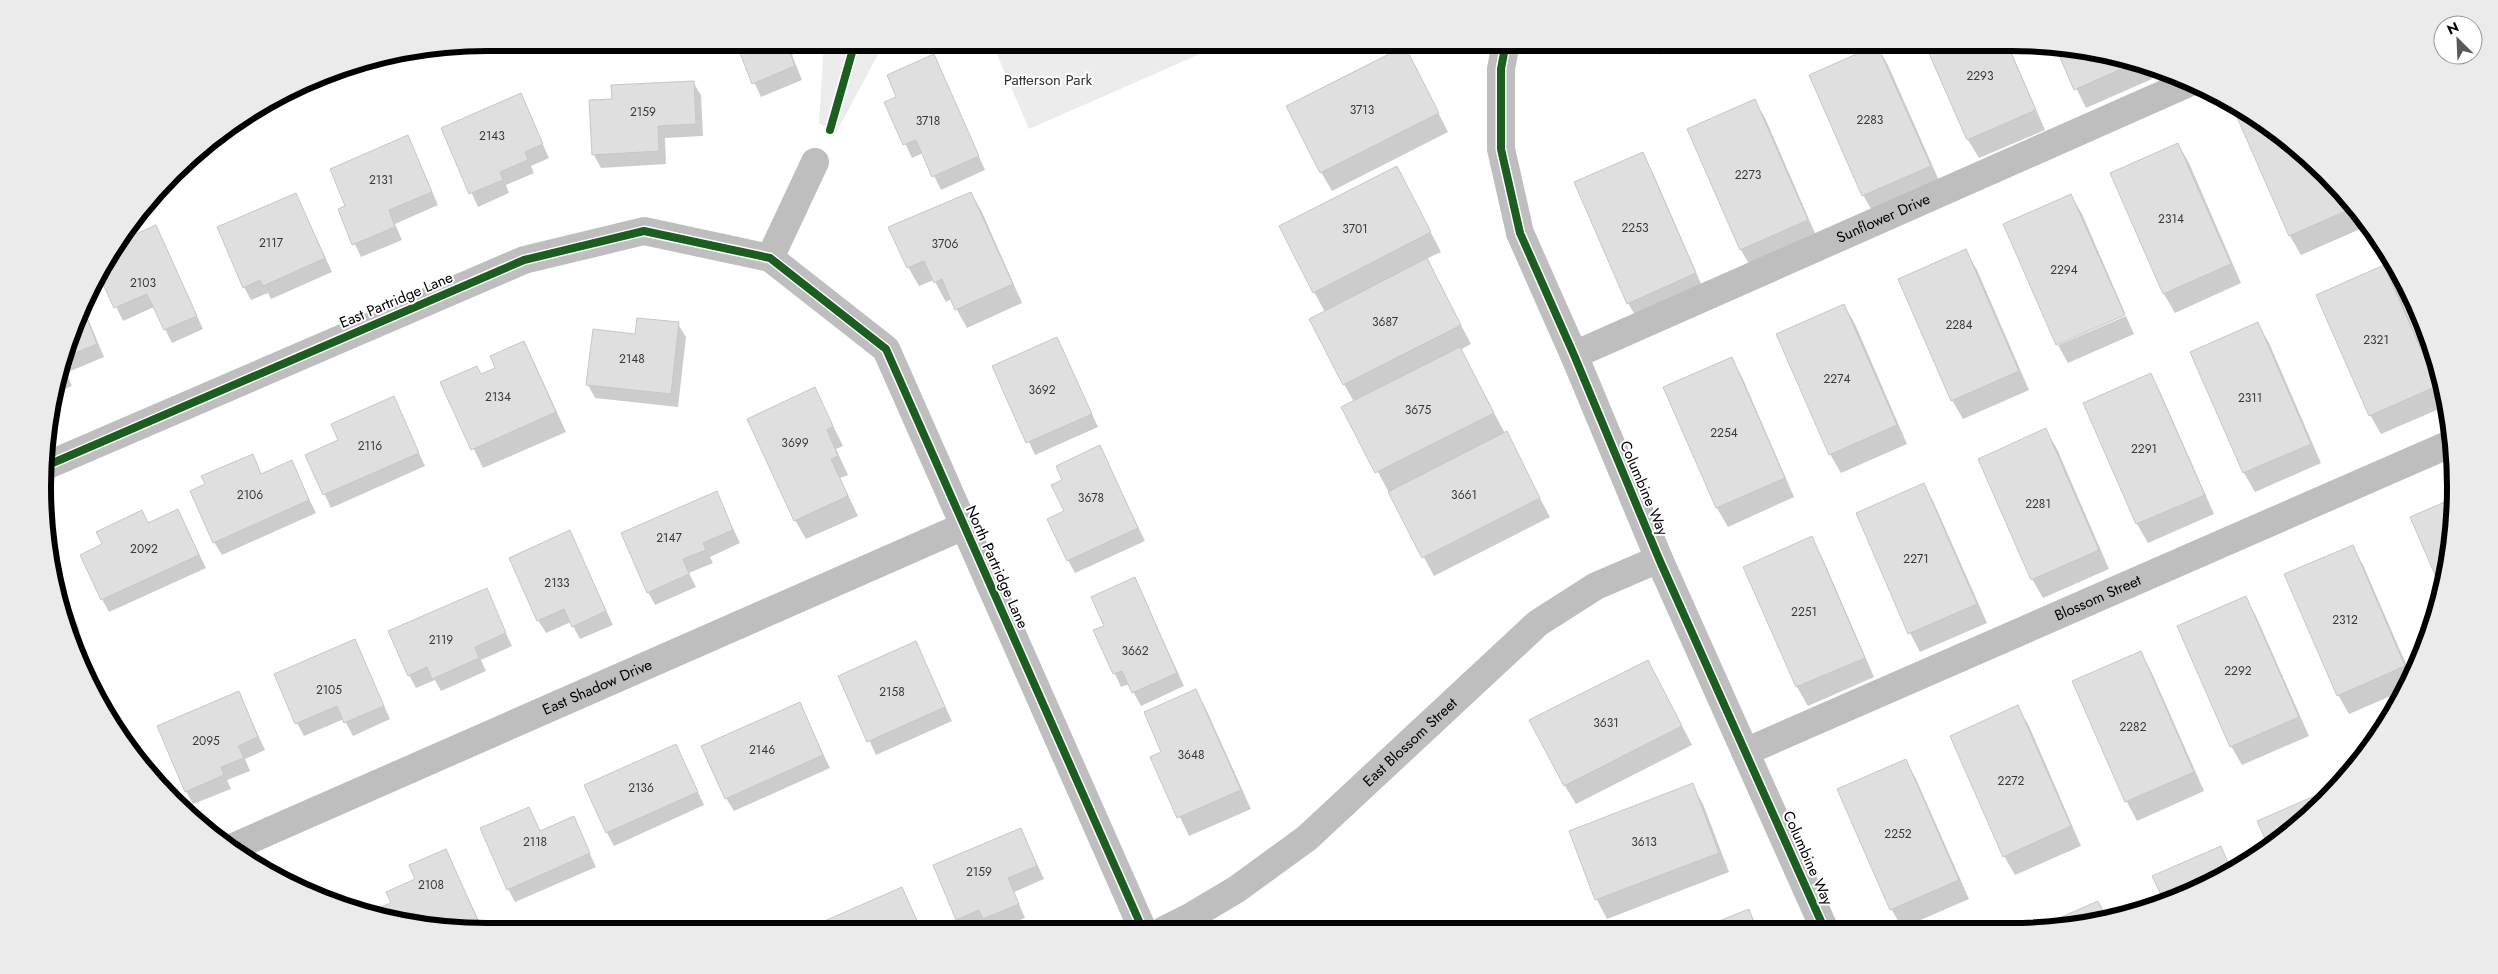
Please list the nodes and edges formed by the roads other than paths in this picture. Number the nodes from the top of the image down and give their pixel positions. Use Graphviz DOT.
graph roads {
  1 [pos="1505,51"];
  2 [pos="2182,86"];
  3 [pos="815,162"];
  4 [pos="770,258"];
  5 [pos="1574,355"];
  6 [pos="2445,446"];
  7 [pos="52,463"];
  8 [pos="964,526"];
  9 [pos="1659,559"];
  10 [pos="1745,752"];
  11 [pos="239,845"];
  12 [pos="1140,923"];
  13 [pos="1178,923"];
  14 [pos="1822,923"];
  1 -- 5 [label="street, Columbine Way"];
  2 -- 5 [label="street, Sunflower Drive"];
  3 -- 4 [label="street"];
  4 -- 7 [label="street, East Partridge Lane"];
  4 -- 8 [label="street, North Partridge Lane"];
  5 -- 9 [label="street, Columbine Way"];
  6 -- 10 [label="street, Blossom Street"];
  8 -- 11 [label="street, East Shadow Drive"];
  8 -- 12 [label="street, North Partridge Lane"];
  9 -- 10 [label="street, Columbine Way"];
  9 -- 13 [label="street, East Blossom Street"];
  10 -- 14 [label="street, Columbine Way"];
}
